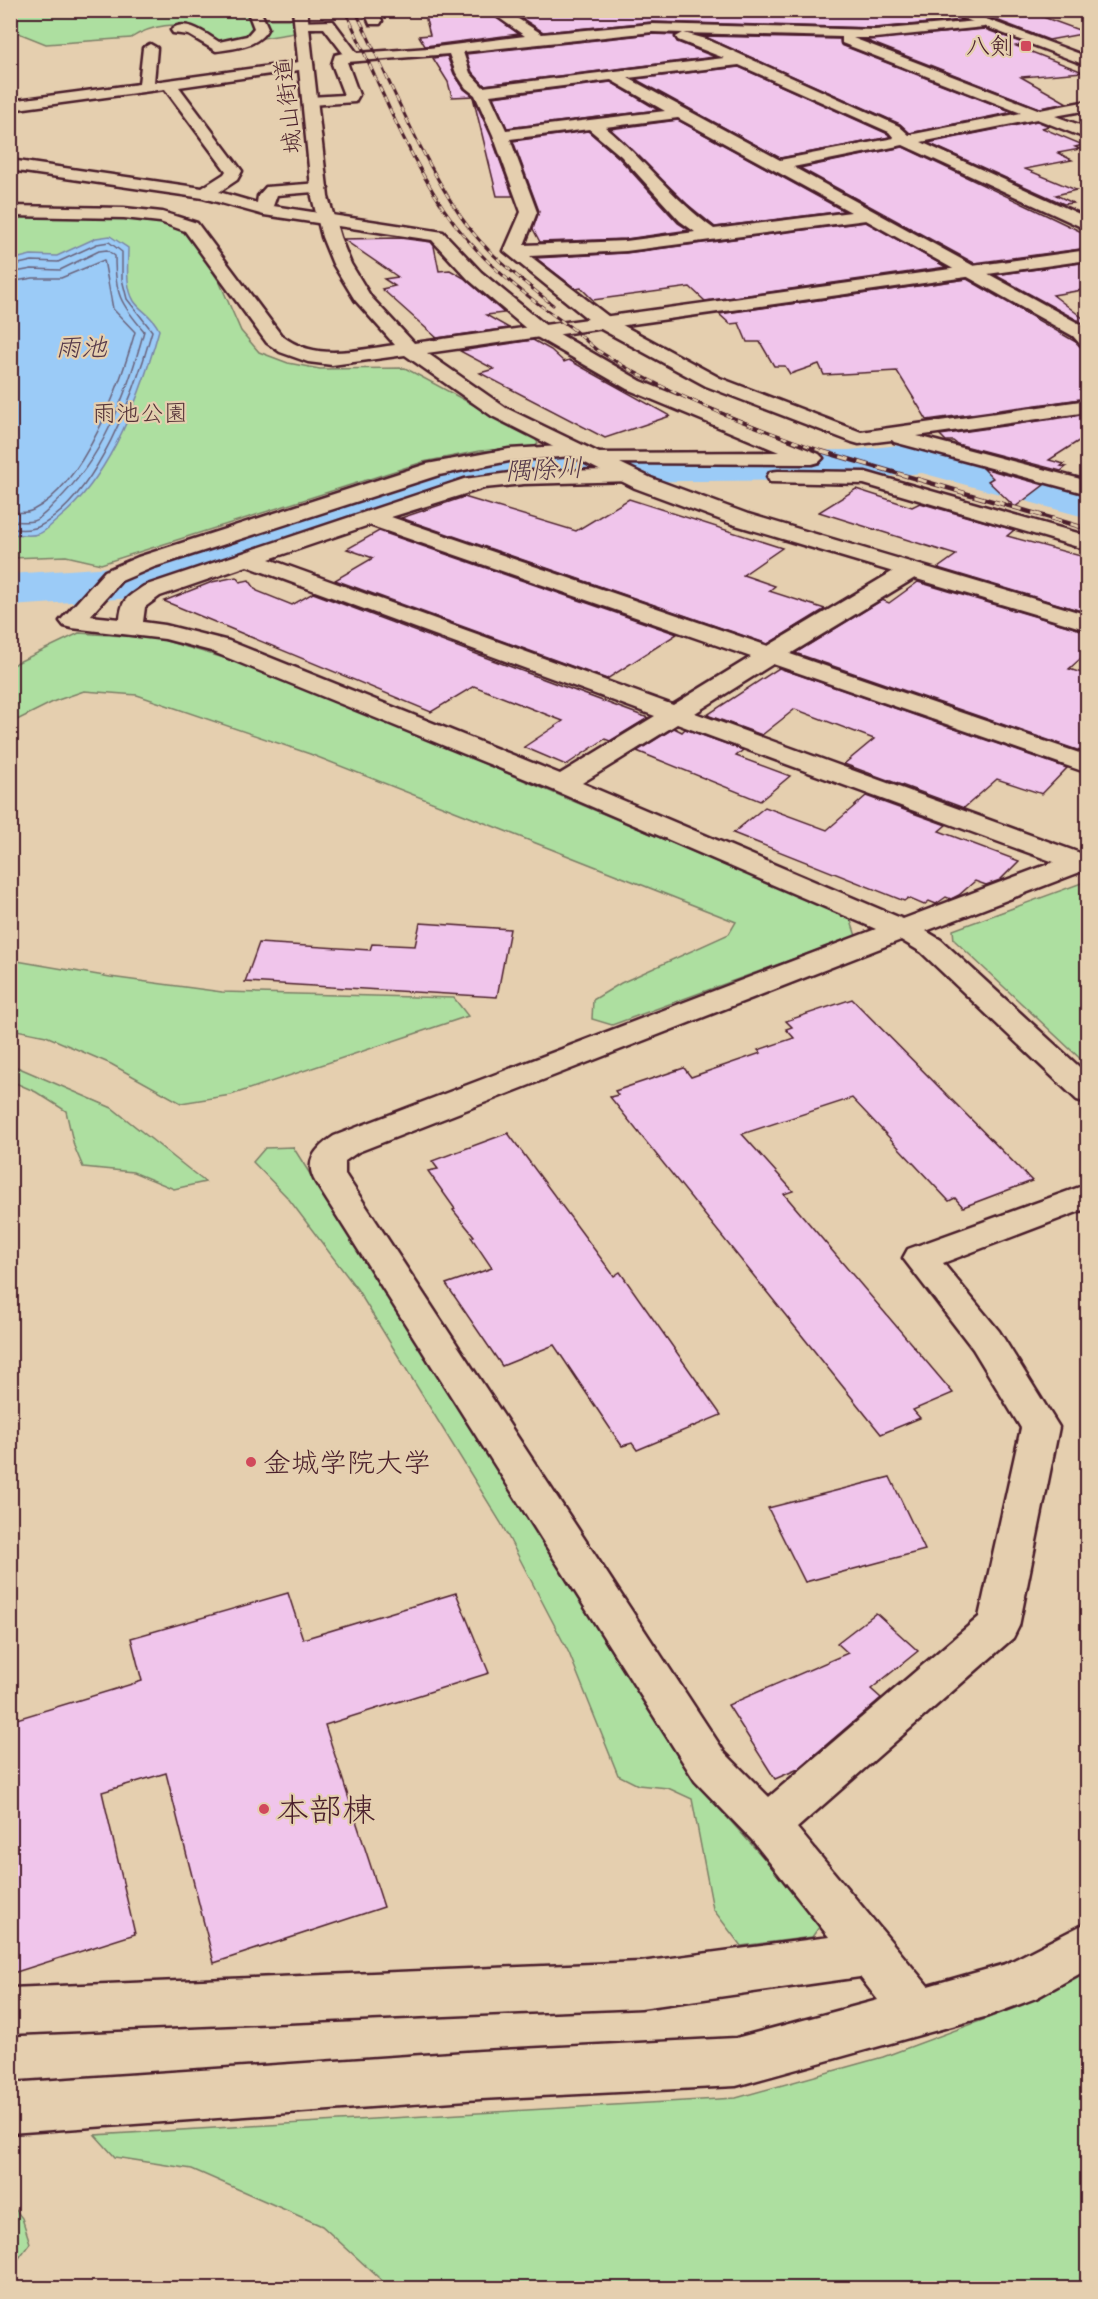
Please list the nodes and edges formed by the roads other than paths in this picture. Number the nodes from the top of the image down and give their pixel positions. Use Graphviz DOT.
graph roads {
  1 [pos="494,10"];
  2 [pos="948,10"];
  3 [pos="238,15"];
  4 [pos="639,16"];
  5 [pos="256,17"];
  6 [pos="301,18"];
  7 [pos="791,18"];
  8 [pos="984,23"];
  9 [pos="652,28"];
  10 [pos="178,30"];
  11 [pos="829,34"];
  12 [pos="539,38"];
  13 [pos="455,47"];
  14 [pos="150,48"];
  15 [pos="351,57"];
  16 [pos="742,60"];
  17 [pos="1088,62"];
  18 [pos="306,65"];
  19 [pos="614,75"];
  20 [pos="169,84"];
  21 [pos="146,87"];
  22 [pos="482,92"];
  23 [pos="310,101"];
  24 [pos="14,104"];
  25 [pos="1088,105"];
  26 [pos="677,114"];
  27 [pos="1038,115"];
  28 [pos="594,126"];
  29 [pos="1088,134"];
  30 [pos="501,135"];
  31 [pos="906,141"];
  32 [pos="10,165"];
  33 [pos="777,165"];
  34 [pos="320,192"];
  35 [pos="205,194"];
  36 [pos="264,210"];
  37 [pos="10,212"];
  38 [pos="866,215"];
  39 [pos="326,220"];
  40 [pos="1088,225"];
  41 [pos="711,235"];
  42 [pos="513,251"];
  43 [pos="1088,255"];
  44 [pos="971,271"];
  45 [pos="606,324"];
  46 [pos="542,332"];
  47 [pos="1085,335"];
  48 [pos="410,350"];
  49 [pos="1088,406"];
  50 [pos="888,435"];
  51 [pos="605,464"];
  52 [pos="1088,488"];
  53 [pos="369,517"];
  54 [pos="1088,543"];
  55 [pos="249,559"];
  56 [pos="910,571"];
  57 [pos="1088,623"];
  58 [pos="131,627"];
  59 [pos="770,654"];
  60 [pos="676,715"];
  61 [pos="1088,765"];
  62 [pos="562,784"];
  63 [pos="1084,861"];
  64 [pos="904,930"];
  65 [pos="1088,1093"];
  66 [pos="1088,1195"];
  67 [pos="768,1826"];
  68 [pos="1088,1944"];
  69 [pos="871,1953"];
  70 [pos="10,2011"];
  71 [pos="919,2013"];
  72 [pos="10,2108"];
  1 -- 12 [label="street"];
  2 -- 8 [label="street"];
  3 -- 5 [label="street"];
  4 -- 9 [label="street"];
  5 -- 10 [label="street"];
  6 -- 15 [label="street"];
  6 -- 18 [label="street, 城山街道"];
  7 -- 11 [label="street"];
  8 -- 11 [label="street"];
  8 -- 17 [label="street"];
  9 -- 11 [label="street"];
  9 -- 12 [label="street"];
  9 -- 16 [label="street"];
  11 -- 27 [label="street"];
  12 -- 13 [label="street"];
  13 -- 15 [label="street"];
  13 -- 22 [label="street"];
  14 -- 21 [label="street"];
  15 -- 23 [label="street"];
  16 -- 19 [label="street"];
  16 -- 31 [label="street"];
  18 -- 20 [label="street"];
  18 -- 23 [label="street, 城山街道"];
  19 -- 22 [label="street"];
  19 -- 26 [label="street"];
  20 -- 21 [label="street"];
  20 -- 35 [label="street"];
  21 -- 24 [label="street"];
  22 -- 30 [label="street"];
  23 -- 34 [label="street, 城山街道"];
  25 -- 27 [label="street"];
  26 -- 28 [label="street"];
  26 -- 33 [label="street"];
  27 -- 29 [label="street"];
  27 -- 31 [label="street"];
  28 -- 30 [label="street"];
  28 -- 41 [label="street"];
  30 -- 42 [label="street"];
  31 -- 33 [label="street"];
  31 -- 40 [label="street"];
  32 -- 35 [label="street"];
  33 -- 38 [label="street"];
  34 -- 36 [label="street"];
  34 -- 39 [label="street, 城山街道"];
  35 -- 36 [label="street"];
  36 -- 39 [label="street"];
  37 -- 48 [label="street"];
  38 -- 41 [label="street"];
  38 -- 44 [label="street"];
  39 -- 46 [label="street"];
  39 -- 48 [label="street, 城山街道"];
  41 -- 42 [label="street"];
  42 -- 45 [label="street"];
  43 -- 44 [label="street"];
  44 -- 45 [label="street"];
  44 -- 47 [label="street"];
  45 -- 46 [label="street"];
  45 -- 50 [label="street"];
  46 -- 48 [label="street"];
  46 -- 51 [label="street"];
  48 -- 51 [label="street, 城山街道"];
  49 -- 50 [label="street"];
  50 -- 52 [label="street"];
  51 -- 53 [label="street"];
  51 -- 54 [label="street"];
  51 -- 56 [label="street, 城山街道"];
  51 -- 58 [label="street"];
  53 -- 55 [label="street"];
  53 -- 59 [label="street"];
  55 -- 58 [label="street"];
  55 -- 60 [label="street"];
  56 -- 57 [label="street, 城山街道"];
  56 -- 59 [label="street"];
  58 -- 62 [label="street"];
  59 -- 60 [label="street"];
  59 -- 61 [label="street"];
  60 -- 62 [label="street"];
  60 -- 63 [label="street"];
  62 -- 64 [label="street"];
  63 -- 64 [label="street"];
  64 -- 65 [label="street"];
  64 -- 67 [label="street"];
  66 -- 67 [label="street"];
  67 -- 69 [label="street"];
  68 -- 71 [label="street"];
  69 -- 70 [label="street"];
  69 -- 71 [label="street"];
  71 -- 72 [label="street"];
}
